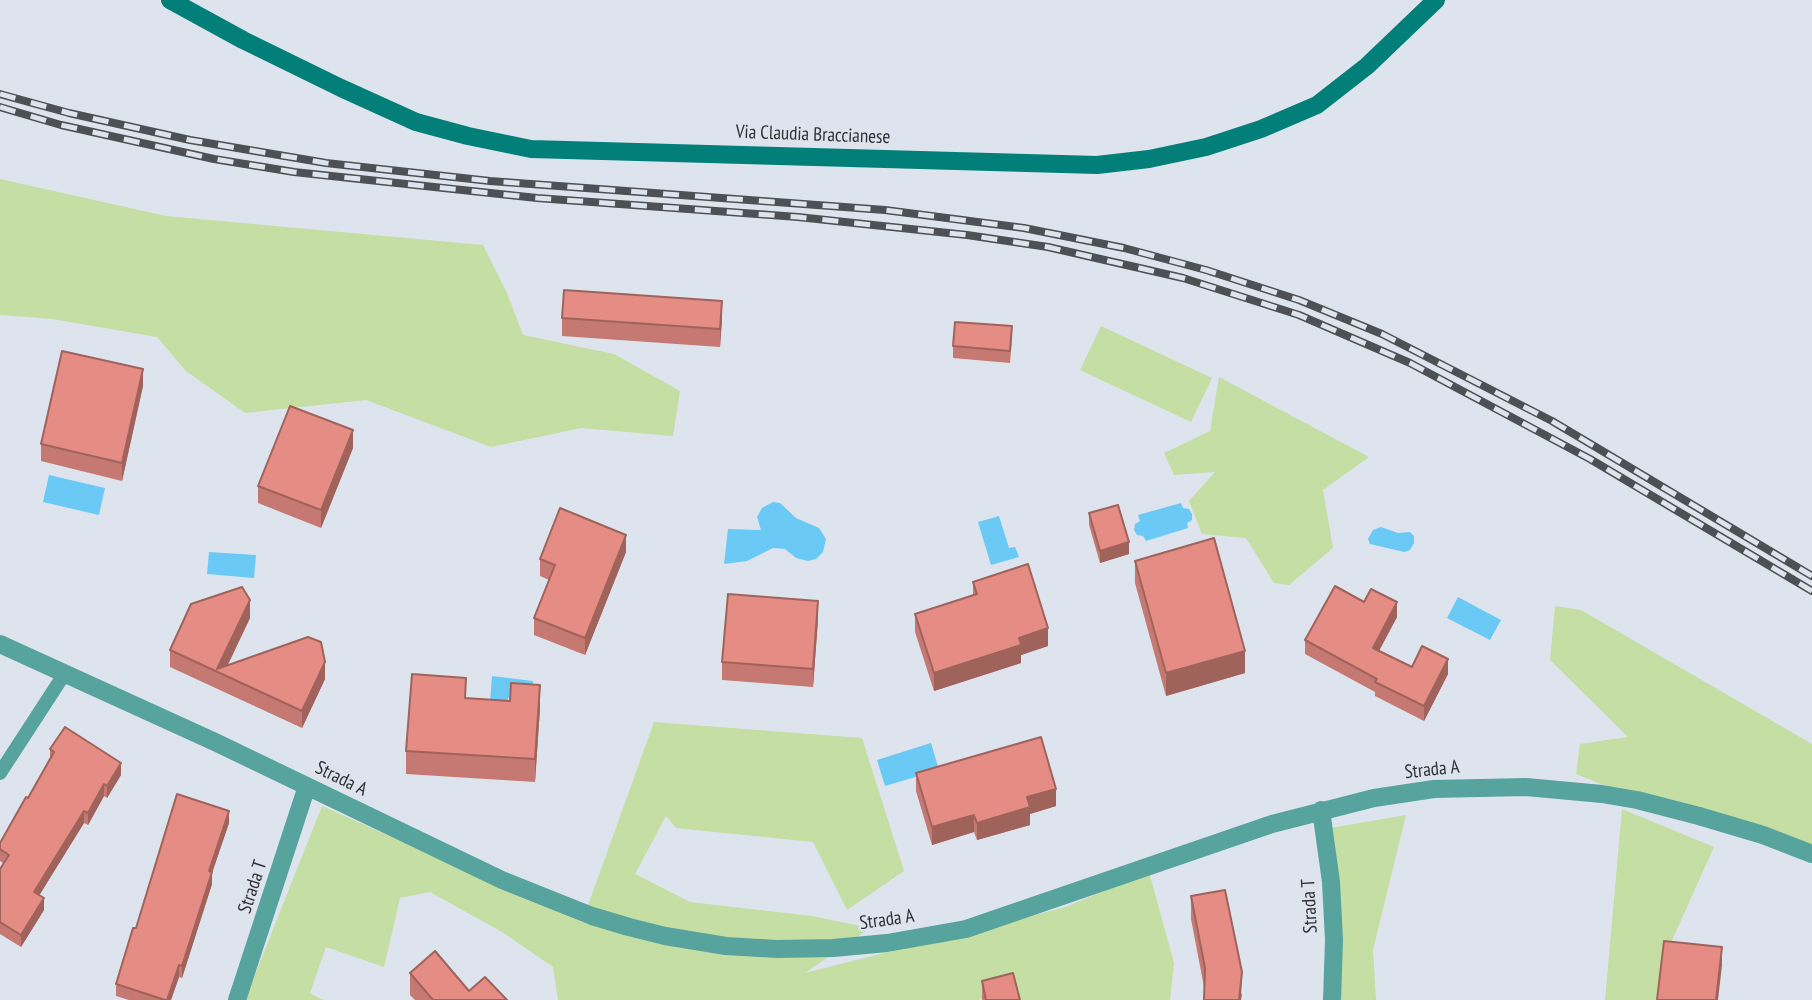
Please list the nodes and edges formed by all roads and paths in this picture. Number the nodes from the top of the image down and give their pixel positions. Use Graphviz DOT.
graph roads {
  1 [pos="170,0"];
  2 [pos="1436,0"];
  3 [pos="0,643"];
  4 [pos="65,673"];
  5 [pos="0,773"];
  6 [pos="307,786"];
  7 [pos="1321,810"];
  8 [pos="1812,853"];
  9 [pos="237,1000"];
  10 [pos="1332,1000"];
  1 -- 2 [label="main road, Via Claudia Braccianese"];
  3 -- 4 [label="street, Strada A"];
  4 -- 5 [label="lane"];
  4 -- 6 [label="street, Strada A"];
  6 -- 7 [label="street, Strada A"];
  6 -- 9 [label="street, Strada T"];
  7 -- 8 [label="street, Strada A"];
  7 -- 10 [label="street, Strada T"];
}
